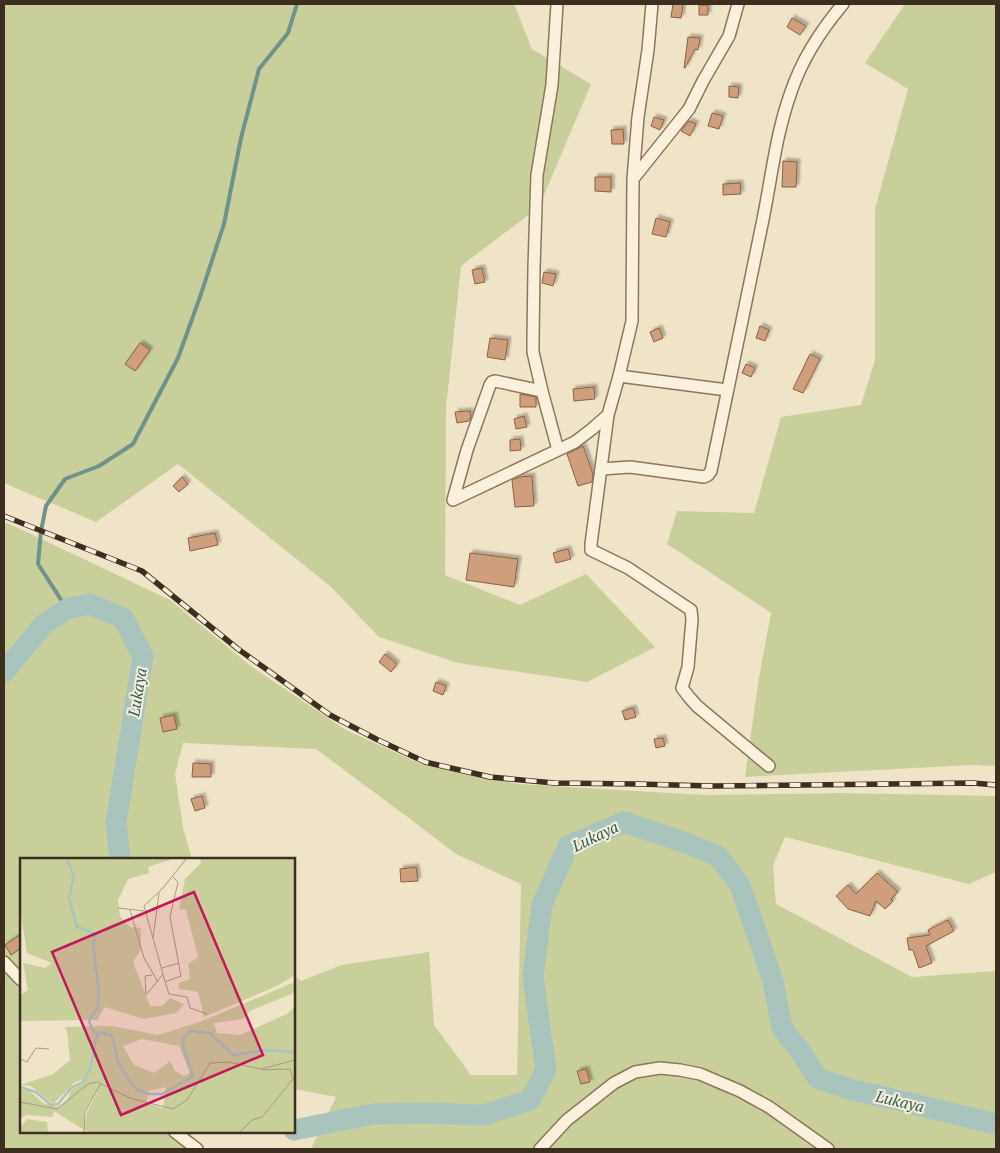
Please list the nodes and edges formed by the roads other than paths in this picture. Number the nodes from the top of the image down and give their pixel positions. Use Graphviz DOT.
graph roads {
  1 [pos="557,4"];
  2 [pos="652,4"];
  3 [pos="738,4"];
  4 [pos="843,4"];
  5 [pos="633,179"];
  6 [pos="619,376"];
  7 [pos="727,390"];
  8 [pos="542,391"];
  9 [pos="608,415"];
  10 [pos="558,450"];
  11 [pos="601,469"];
  12 [pos="768,766"];
  13 [pos="4,962"];
  14 [pos="20,979"];
  15 [pos="176,1133"];
  16 [pos="197,1149"];
  17 [pos="540,1149"];
  18 [pos="828,1149"];
  1 -- 8 [label="street"];
  2 -- 5 [label="street"];
  3 -- 5 [label="street"];
  4 -- 7 [label="street"];
  5 -- 6 [label="street"];
  6 -- 7 [label="street"];
  6 -- 9 [label="street"];
  7 -- 11 [label="street"];
  8 -- 10 [label="street"];
  8 -- 10 [label="street"];
  9 -- 10 [label="street"];
  9 -- 11 [label="street"];
  11 -- 12 [label="street"];
  13 -- 14 [label="street"];
  15 -- 16 [label="street"];
  17 -- 18 [label="street"];
}
